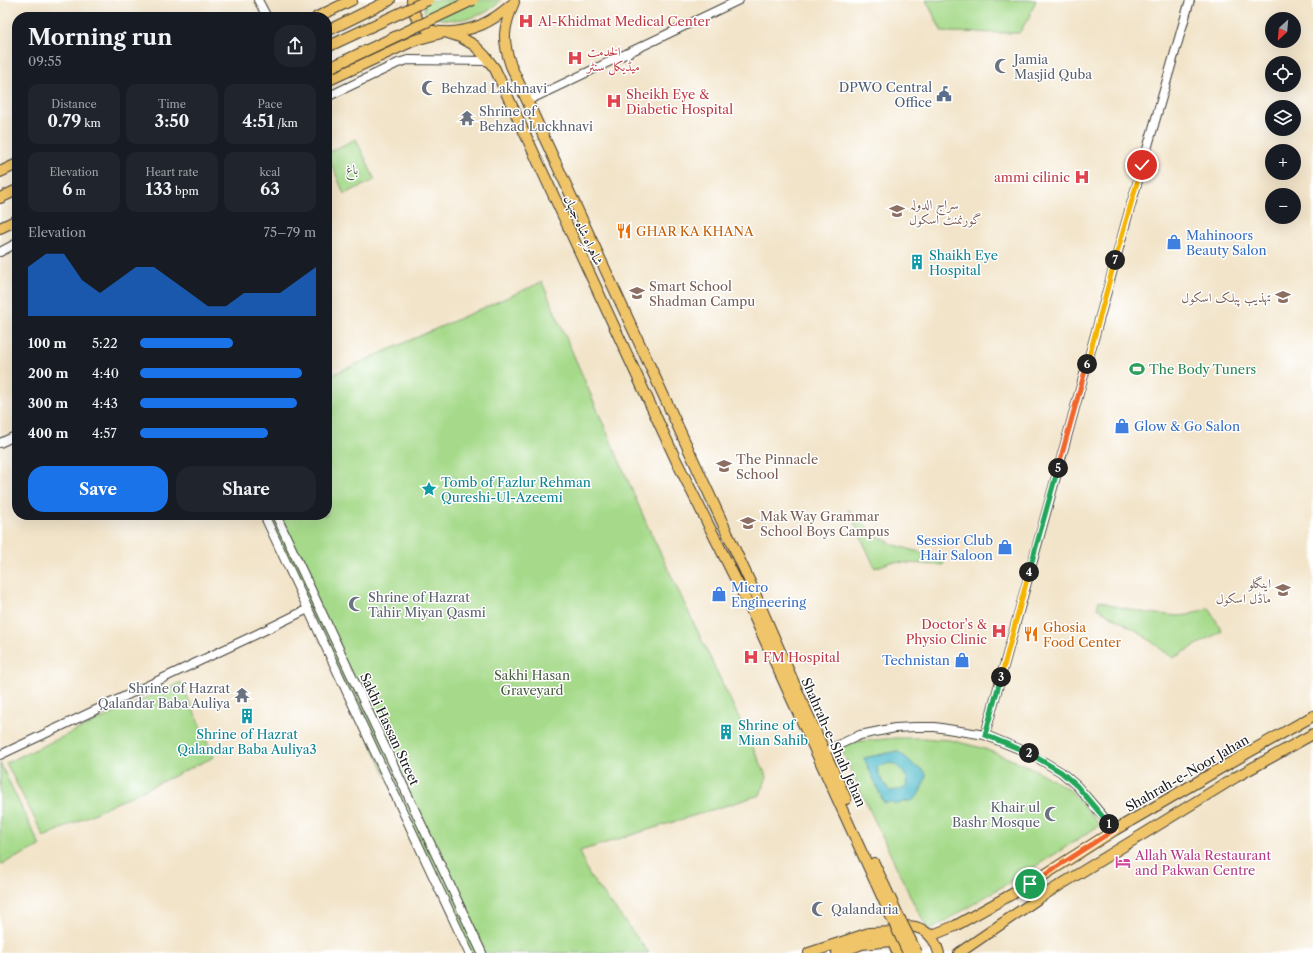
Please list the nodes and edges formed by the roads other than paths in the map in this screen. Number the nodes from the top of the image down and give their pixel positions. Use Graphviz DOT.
graph roads {
  1 [pos="258,0"];
  2 [pos="352,0"];
  3 [pos="390,0"];
  4 [pos="412,0"];
  5 [pos="428,0"];
  6 [pos="473,0"];
  7 [pos="739,0"];
  8 [pos="1190,0"];
  9 [pos="515,1"];
  10 [pos="264,12"];
  11 [pos="327,12"];
  12 [pos="332,29"];
  13 [pos="445,32"];
  14 [pos="332,45"];
  15 [pos="489,61"];
  16 [pos="332,67"];
  17 [pos="332,79"];
  18 [pos="332,95"];
  19 [pos="527,101"];
  20 [pos="12,166"];
  21 [pos="0,172"];
  22 [pos="12,192"];
  23 [pos="0,198"];
  24 [pos="12,222"];
  25 [pos="0,228"];
  26 [pos="12,246"];
  27 [pos="0,252"];
  28 [pos="12,437"];
  29 [pos="0,443"];
  30 [pos="691,454"];
  31 [pos="676,460"];
  32 [pos="266,520"];
  33 [pos="278,520"];
  34 [pos="308,609"];
  35 [pos="756,610"];
  36 [pos="1313,716"];
  37 [pos="1313,734"];
  38 [pos="985,735"];
  39 [pos="1267,741"];
  40 [pos="832,748"];
  41 [pos="0,754"];
  42 [pos="1275,755"];
  43 [pos="1114,830"];
  44 [pos="1030,884"];
  45 [pos="1039,898"];
  46 [pos="893,936"];
  47 [pos="930,936"];
  48 [pos="469,953"];
  49 [pos="482,953"];
  50 [pos="809,953"];
  51 [pos="837,953"];
  52 [pos="898,953"];
  53 [pos="908,953"];
  54 [pos="917,953"];
  55 [pos="939,953"];
  56 [pos="959,953"];
  1 -- 10 [label="street"];
  2 -- 11 [label="main road"];
  3 -- 12 [label="main road"];
  4 -- 13 [label="main road"];
  5 -- 14 [label="main road, bridge"];
  6 -- 16 [label="main road, bridge"];
  7 -- 19 [label="street"];
  8 -- 38 [label="street"];
  9 -- 13 [label="main road"];
  9 -- 19 [label="main road, شاہراہِ شاہ جہاں"];
  13 -- 15 [label="main road, شاہراہِ شاہ جہاں"];
  13 -- 17 [label="main road"];
  15 -- 18 [label="street"];
  15 -- 31 [label="main road, شاہراہِ شاہ جہاں"];
  19 -- 30 [label="main road, شاہراہِ شاہ جہاں"];
  20 -- 21 [label="main road"];
  22 -- 23 [label="main road"];
  24 -- 25 [label="main road"];
  26 -- 27 [label="street"];
  28 -- 29 [label="street"];
  30 -- 35 [label="main road, Shahrah-e-Shah Jehan"];
  31 -- 35 [label="main road, Shahrah-e-Shah Jehan"];
  32 -- 34 [label="street, Sakhi Hassan Street"];
  33 -- 49 [label="street, Sakhi Hassan Street"];
  34 -- 41 [label="street"];
  34 -- 48 [label="street, Sakhi Hassan Street"];
  35 -- 53 [label="main road, Shahrah-e-Shah Jehan, bridge"];
  35 -- 54 [label="main road, Shahrah-e-Shah Jehan, bridge"];
  36 -- 39 [label="main road, Shahrah-e-Noor Jahan"];
  37 -- 42 [label="main road"];
  38 -- 40 [label="street"];
  38 -- 43 [label="street"];
  39 -- 42 [label="main road"];
  39 -- 43 [label="main road, Shahrah-e-Noor Jahan"];
  42 -- 45 [label="main road"];
  43 -- 44 [label="main road, Shahrah-e-Noor Jahan"];
  44 -- 45 [label="main road"];
  44 -- 47 [label="main road, Shahrah-e-Noor Jahan"];
  45 -- 56 [label="main road"];
  46 -- 47 [label="main road"];
  46 -- 50 [label="main road"];
  46 -- 51 [label="main road"];
  46 -- 52 [label="main road"];
  47 -- 55 [label="main road"];
}
